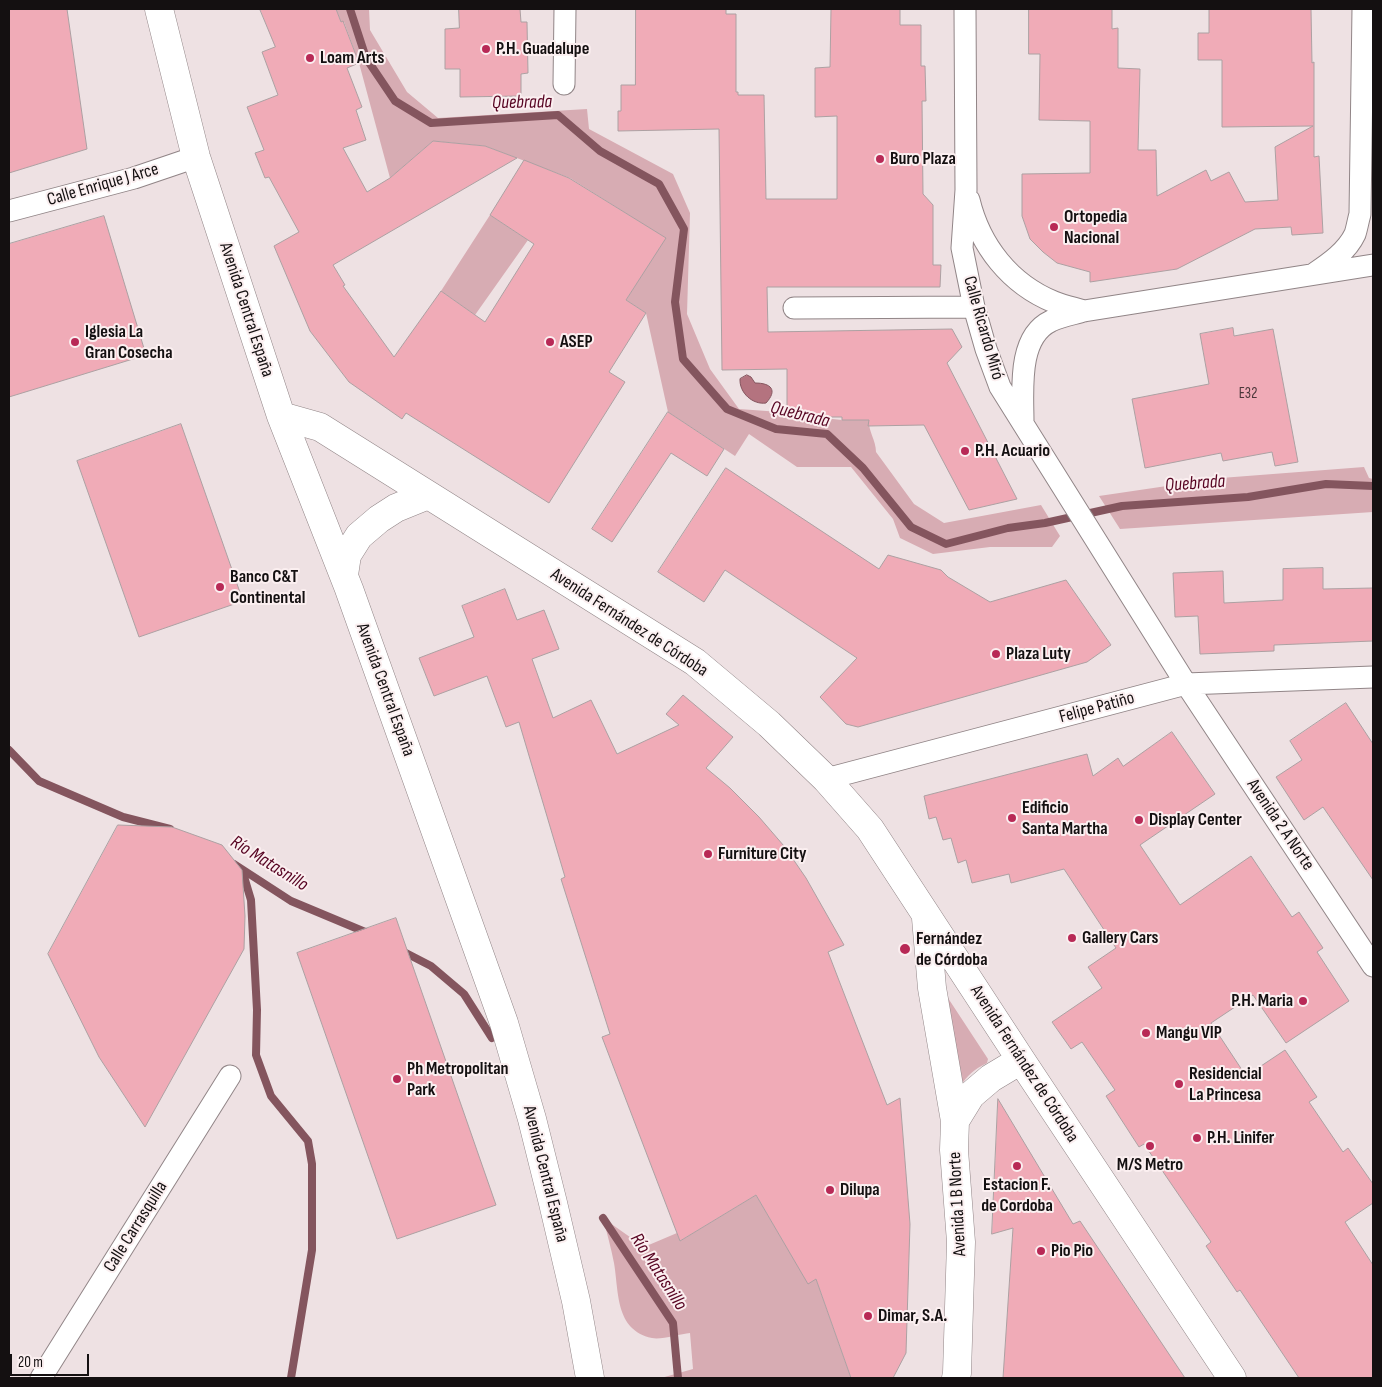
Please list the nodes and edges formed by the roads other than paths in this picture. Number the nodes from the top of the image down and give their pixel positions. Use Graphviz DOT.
graph roads {
  1 [pos="159,9"];
  2 [pos="564,9"];
  3 [pos="964,9"];
  4 [pos="1363,9"];
  5 [pos="564,84"];
  6 [pos="196,156"];
  7 [pos="966,190"];
  8 [pos="9,212"];
  9 [pos="1366,222"];
  10 [pos="1373,265"];
  11 [pos="1311,275"];
  12 [pos="974,307"];
  13 [pos="794,308"];
  14 [pos="1084,311"];
  15 [pos="281,416"];
  16 [pos="1023,422"];
  17 [pos="428,495"];
  18 [pos="344,576"];
  19 [pos="1373,677"];
  20 [pos="1186,684"];
  21 [pos="826,778"];
  22 [pos="925,914"];
  23 [pos="1373,966"];
  24 [pos="1021,1060"];
  25 [pos="230,1076"];
  26 [pos="955,1121"];
  27 [pos="41,1378"];
  28 [pos="590,1378"];
  29 [pos="956,1378"];
  30 [pos="1232,1378"];
  1 -- 6 [label="main road, Avenida Central España"];
  2 -- 5 [label="street"];
  3 -- 7 [label="street, Calle Ricardo Miró"];
  4 -- 9 [label="street"];
  6 -- 8 [label="street, Calle Enrique J Arce"];
  6 -- 15 [label="main road, Avenida Central España"];
  7 -- 12 [label="street, Calle Ricardo Miró"];
  7 -- 14 [label="street"];
  9 -- 11 [label="street"];
  10 -- 11 [label="street"];
  11 -- 14 [label="street"];
  12 -- 13 [label="street"];
  12 -- 16 [label="street, Calle Ricardo Miró"];
  14 -- 16 [label="street"];
  15 -- 17 [label="main road, Avenida Fernández de Córdoba"];
  15 -- 18 [label="main road, Avenida Central España"];
  16 -- 20 [label="street, Calle Ricardo Miró"];
  17 -- 18 [label="main road"];
  17 -- 21 [label="main road, Avenida Fernández de Córdoba"];
  18 -- 28 [label="main road, Avenida Central España"];
  19 -- 20 [label="street, Felipe Patiño"];
  20 -- 21 [label="street, Felipe Patiño"];
  20 -- 23 [label="street, Avenida 2 A Norte"];
  21 -- 22 [label="main road, Avenida Fernández de Córdoba"];
  22 -- 24 [label="main road, Avenida Fernández de Córdoba"];
  22 -- 26 [label="main road"];
  24 -- 26 [label="main road, Avenida 1 B Norte"];
  24 -- 30 [label="main road, Avenida Fernández de Córdoba"];
  25 -- 27 [label="street, Calle Carrasquilla"];
  26 -- 29 [label="main road, Avenida 1 B Norte"];
}
